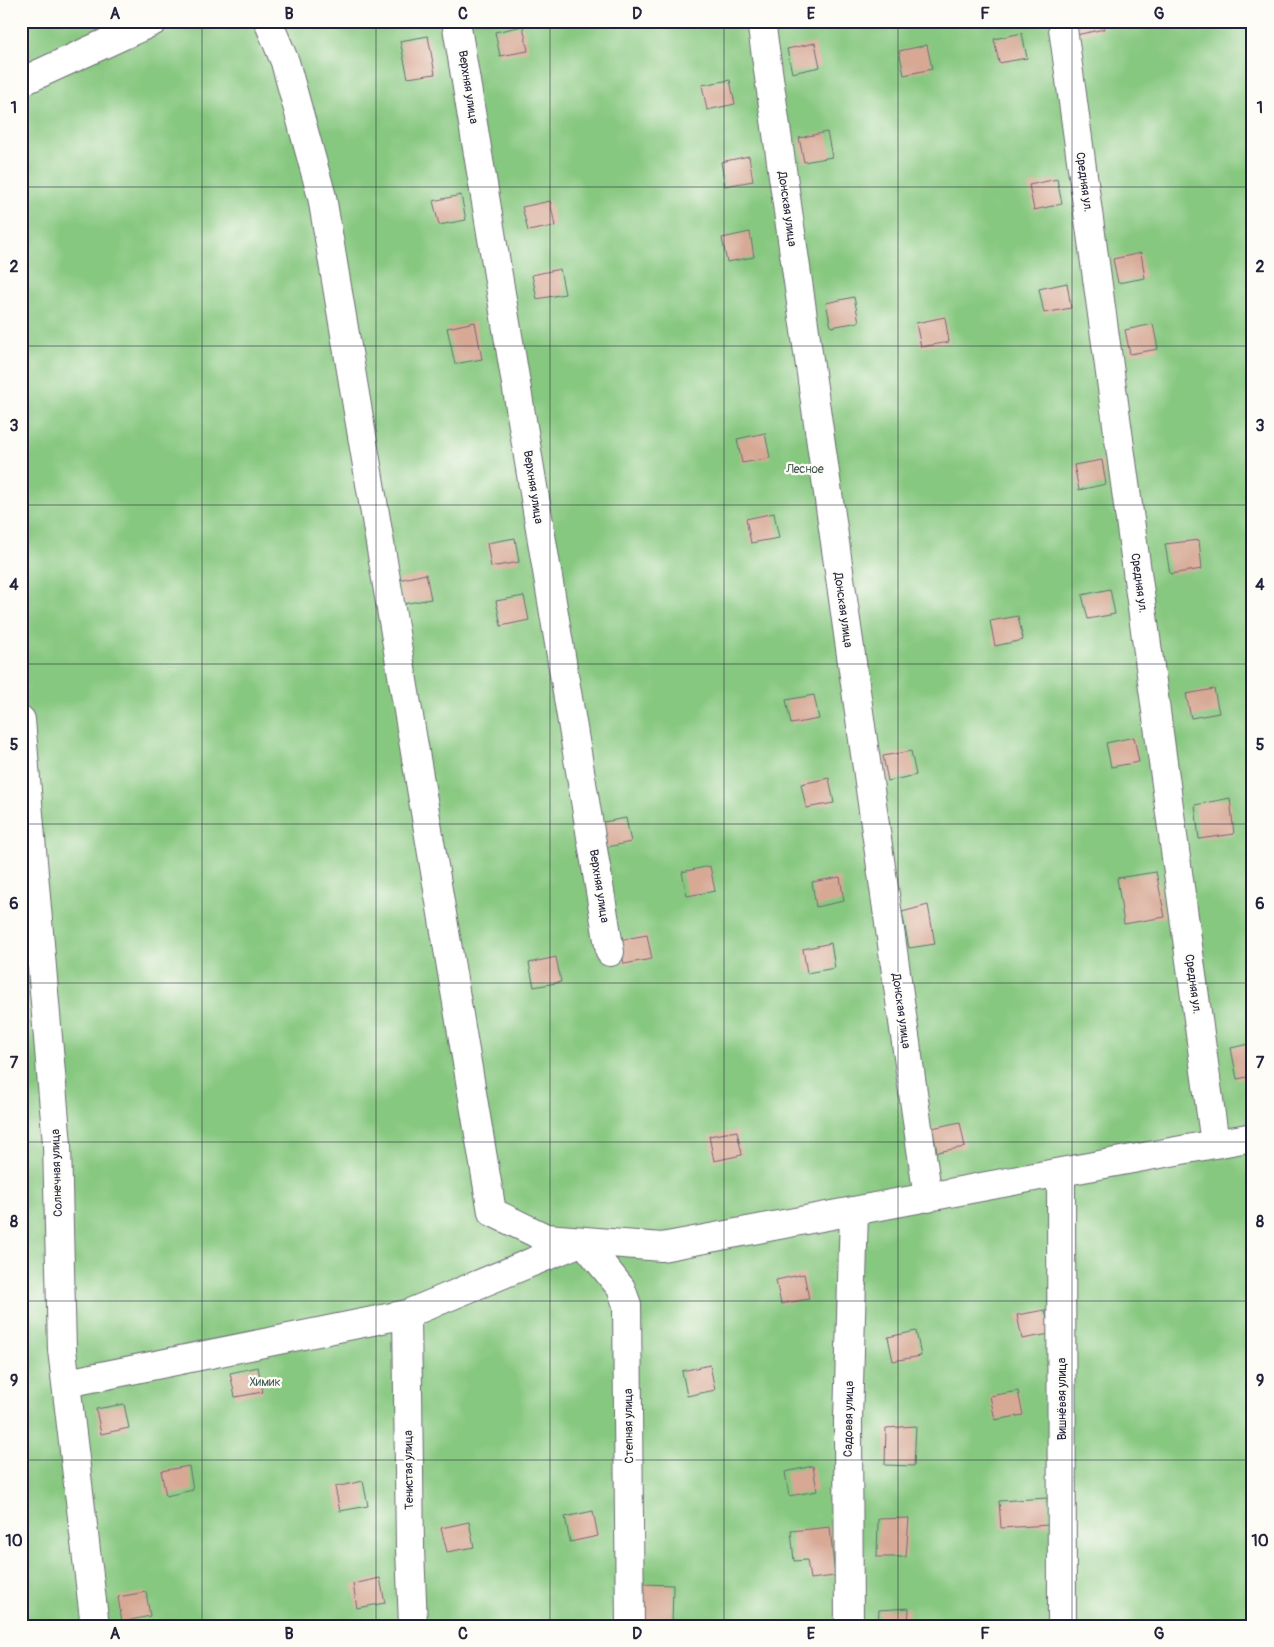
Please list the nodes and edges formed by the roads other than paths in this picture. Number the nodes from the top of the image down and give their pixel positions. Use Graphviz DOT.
graph roads {
  1 [pos="154,21"];
  2 [pos="268,21"];
  3 [pos="456,21"];
  4 [pos="761,21"];
  5 [pos="1062,21"];
  6 [pos="21,82"];
  7 [pos="21,720"];
  8 [pos="610,952"];
  9 [pos="1253,1138"];
  10 [pos="1215,1144"];
  11 [pos="1061,1172"];
  12 [pos="928,1198"];
  13 [pos="854,1212"];
  14 [pos="583,1241"];
  15 [pos="407,1314"];
  16 [pos="67,1383"];
  17 [pos="95,1626"];
  18 [pos="413,1626"];
  19 [pos="630,1626"];
  20 [pos="849,1626"];
  21 [pos="1062,1626"];
  1 -- 6 [label="street"];
  2 -- 14 [label="street"];
  3 -- 8 [label="street, Верхняя улица"];
  4 -- 12 [label="street, Донская улица"];
  5 -- 10 [label="street, Средняя ул."];
  7 -- 16 [label="street, Солнечная улица"];
  9 -- 10 [label="street"];
  10 -- 11 [label="street"];
  11 -- 12 [label="street"];
  11 -- 21 [label="street, Вишнёвая улица"];
  12 -- 13 [label="street"];
  13 -- 14 [label="street"];
  13 -- 20 [label="street, Садовая улица"];
  14 -- 15 [label="street"];
  14 -- 19 [label="street, Степная улица"];
  15 -- 16 [label="street"];
  15 -- 18 [label="street, Тенистая улица"];
  16 -- 17 [label="street, Солнечная улица"];
}
